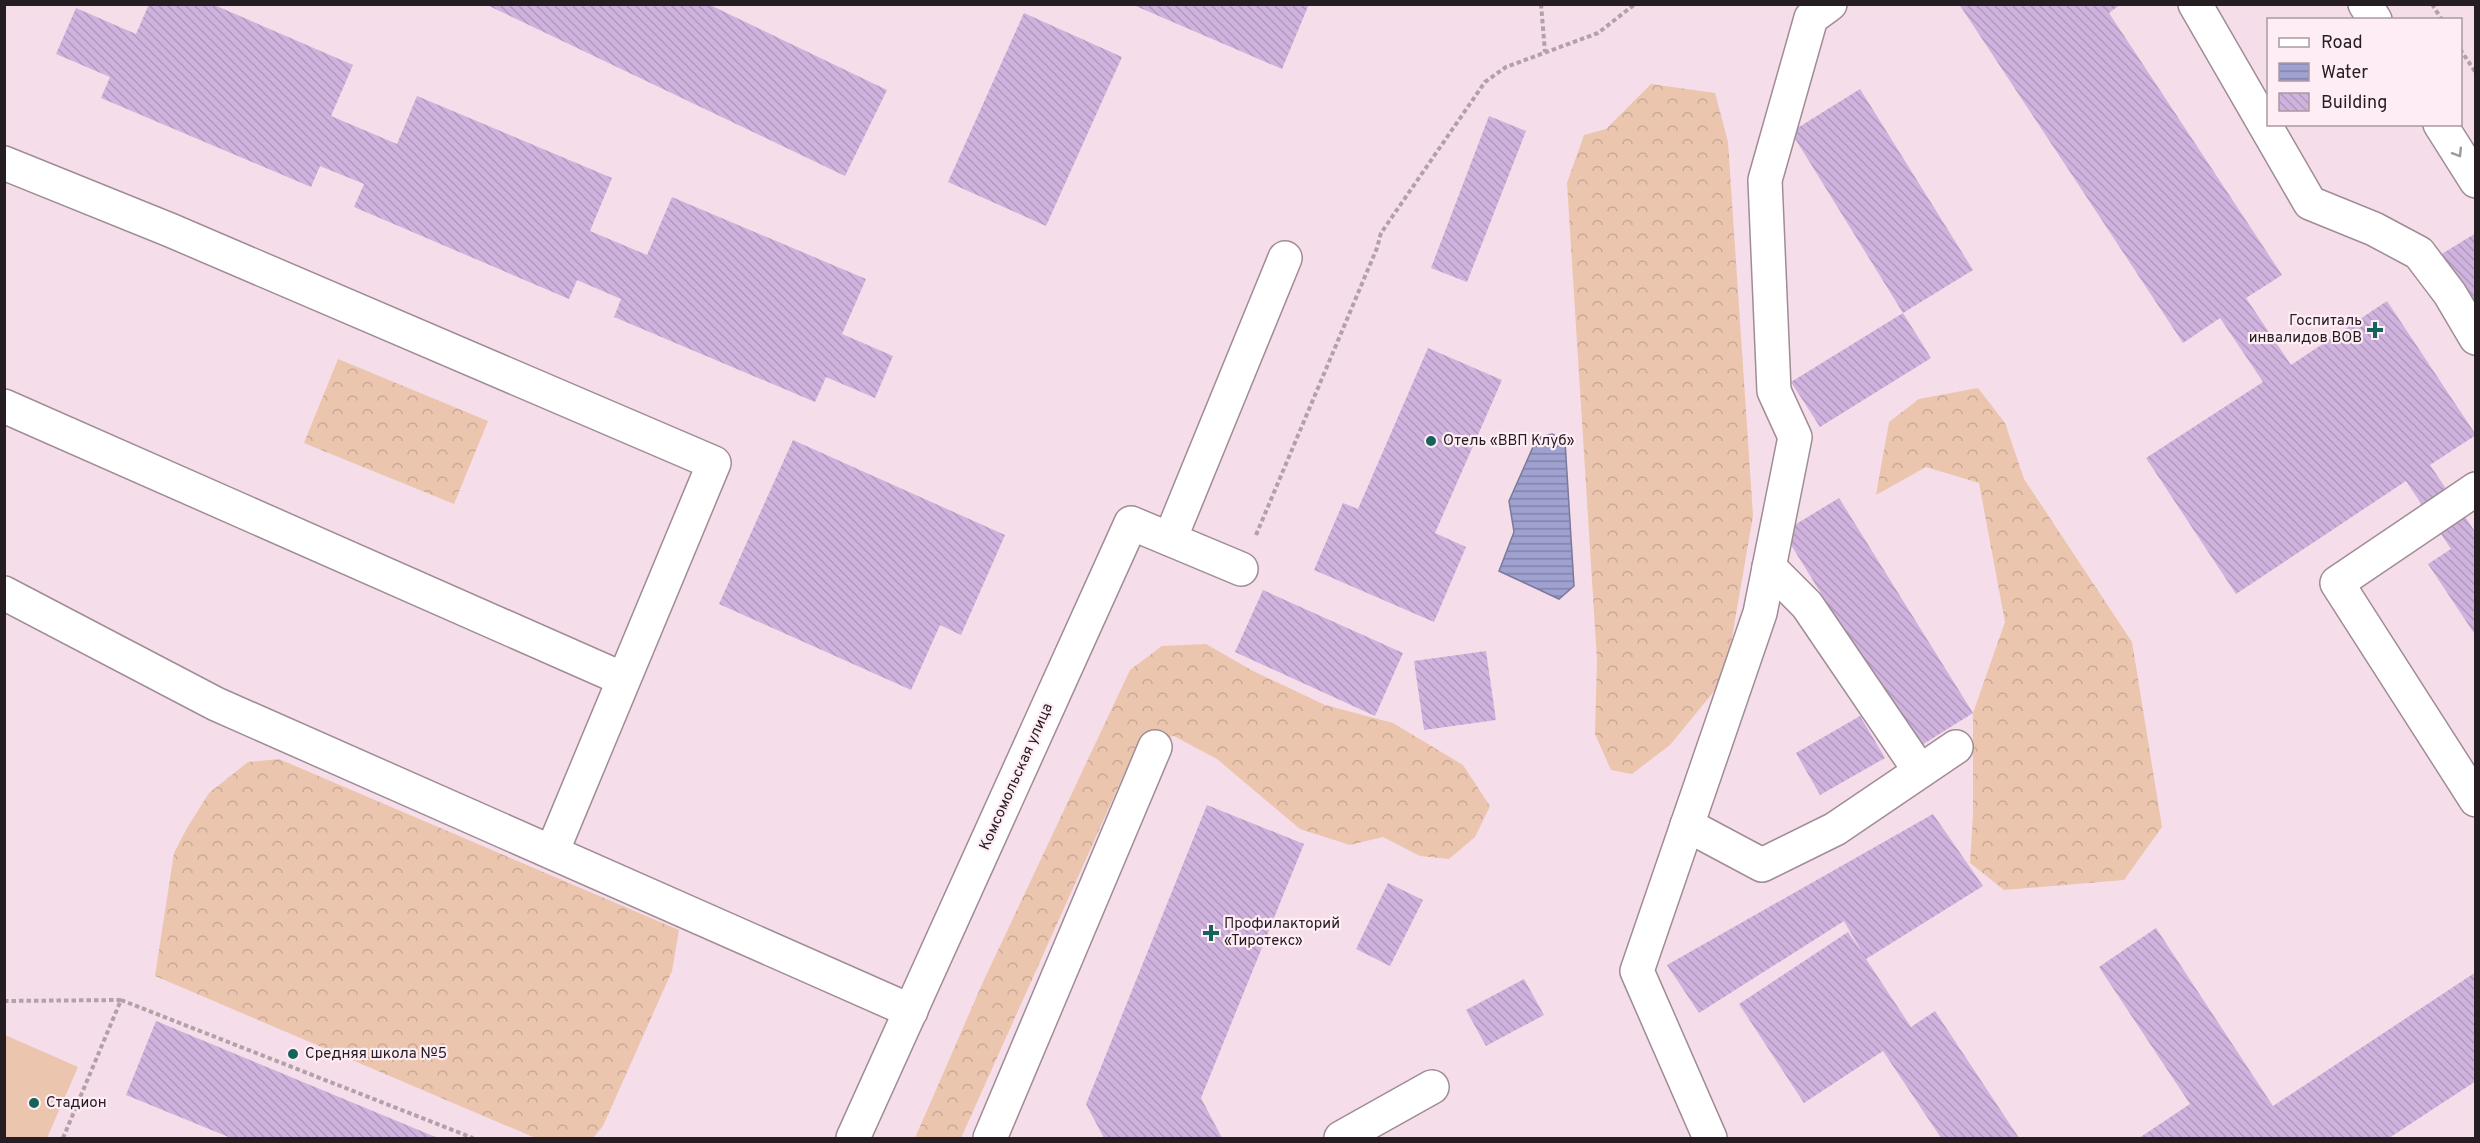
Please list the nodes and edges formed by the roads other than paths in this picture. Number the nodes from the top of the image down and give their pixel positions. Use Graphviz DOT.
graph roads {
  1 [pos="1830,4"];
  2 [pos="2195,4"];
  3 [pos="2365,4"];
  4 [pos="2373,18"];
  5 [pos="2441,126"];
  6 [pos="4,163"];
  7 [pos="2475,180"];
  8 [pos="1285,258"];
  9 [pos="2475,338"];
  10 [pos="4,406"];
  11 [pos="2475,489"];
  12 [pos="1170,539"];
  13 [pos="1769,567"];
  14 [pos="1241,568"];
  15 [pos="4,593"];
  16 [pos="623,680"];
  17 [pos="1155,747"];
  18 [pos="1956,747"];
  19 [pos="1920,771"];
  20 [pos="2475,800"];
  21 [pos="1687,825"];
  22 [pos="552,852"];
  23 [pos="911,1011"];
  24 [pos="1432,1087"];
  25 [pos="854,1138"];
  26 [pos="990,1138"];
  27 [pos="1341,1138"];
  28 [pos="1710,1138"];
  1 -- 13 [label="street"];
  2 -- 9 [label="street"];
  3 -- 4 [label="street"];
  5 -- 7 [label="street, one-way"];
  6 -- 16 [label="street"];
  8 -- 12 [label="street"];
  10 -- 16 [label="street"];
  11 -- 20 [label="street"];
  12 -- 14 [label="street, Комсомольская улица"];
  12 -- 23 [label="street, Комсомольская улица"];
  13 -- 19 [label="street"];
  13 -- 21 [label="street"];
  15 -- 22 [label="street"];
  16 -- 22 [label="street"];
  17 -- 26 [label="street"];
  18 -- 19 [label="street"];
  19 -- 21 [label="street"];
  21 -- 28 [label="street"];
  22 -- 23 [label="street"];
  23 -- 25 [label="street, Комсомольская улица"];
  24 -- 27 [label="street"];
}
